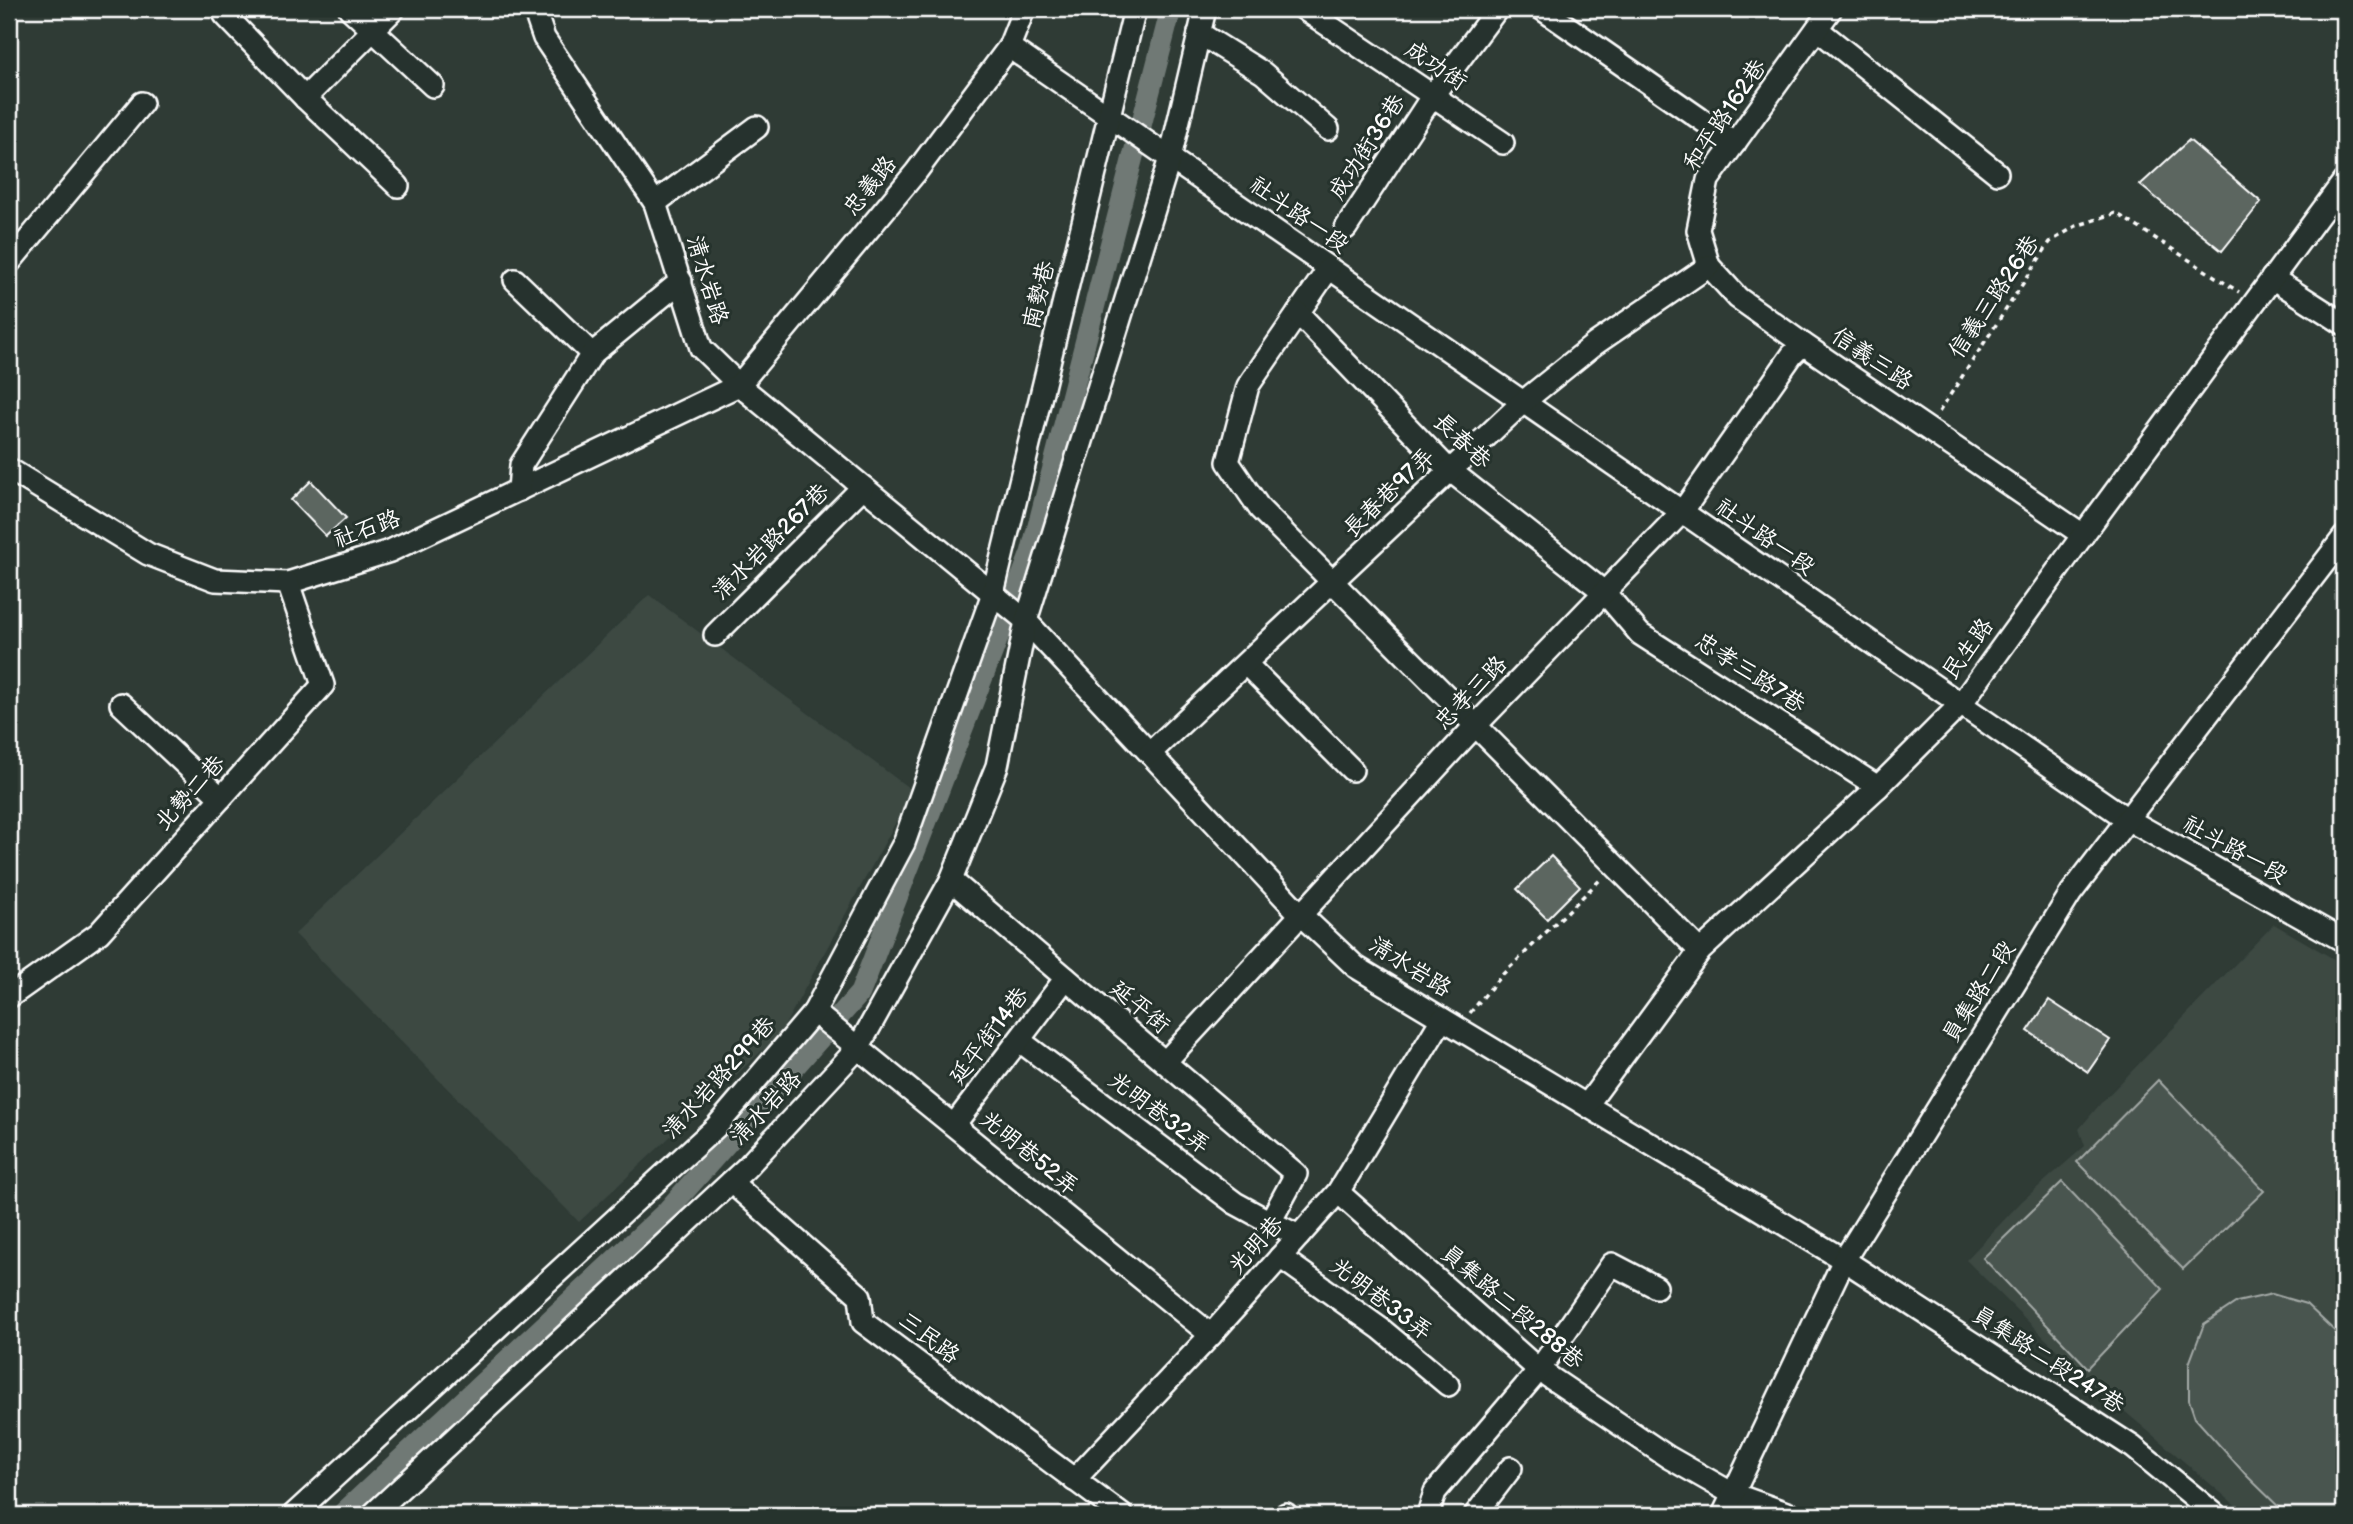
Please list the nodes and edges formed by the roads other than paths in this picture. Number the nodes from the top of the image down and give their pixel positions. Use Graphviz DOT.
graph roads {
  1 [pos="350,9"];
  2 [pos="394,9"];
  3 [pos="534,9"];
  4 [pos="1024,9"];
  5 [pos="1135,9"];
  6 [pos="1205,9"];
  7 [pos="1304,9"];
  8 [pos="1497,9"];
  9 [pos="1542,9"];
  10 [pos="1832,9"];
  11 [pos="225,15"];
  12 [pos="1817,29"];
  13 [pos="373,30"];
  14 [pos="1199,33"];
  15 [pos="1009,47"];
  16 [pos="433,86"];
  17 [pos="1433,95"];
  18 [pos="305,98"];
  19 [pos="142,103"];
  20 [pos="1110,117"];
  21 [pos="757,127"];
  22 [pos="1328,129"];
  23 [pos="1503,143"];
  24 [pos="1735,143"];
  25 [pos="1169,158"];
  26 [pos="1997,173"];
  27 [pos="2344,181"];
  28 [pos="398,186"];
  29 [pos="655,203"];
  30 [pos="1346,228"];
  31 [pos="9,263"];
  32 [pos="1709,266"];
  33 [pos="1329,268"];
  34 [pos="2272,278"];
  35 [pos="515,280"];
  36 [pos="681,281"];
  37 [pos="1298,313"];
  38 [pos="2344,324"];
  39 [pos="1803,344"];
  40 [pos="592,354"];
  41 [pos="739,385"];
  42 [pos="1523,402"];
  43 [pos="9,469"];
  44 [pos="1451,471"];
  45 [pos="863,486"];
  46 [pos="519,490"];
  47 [pos="1682,512"];
  48 [pos="2083,535"];
  49 [pos="2344,537"];
  50 [pos="1334,582"];
  51 [pos="288,583"];
  52 [pos="1604,592"];
  53 [pos="993,593"];
  54 [pos="1025,620"];
  55 [pos="715,635"];
  56 [pos="1246,664"];
  57 [pos="121,704"];
  58 [pos="1961,705"];
  59 [pos="1476,725"];
  60 [pos="1150,753"];
  61 [pos="1352,770"];
  62 [pos="1878,787"];
  63 [pos="220,798"];
  64 [pos="2127,820"];
  65 [pos="951,880"];
  66 [pos="1301,915"];
  67 [pos="2344,941"];
  68 [pos="1700,951"];
  69 [pos="1066,978"];
  70 [pos="9,997"];
  71 [pos="815,1013"];
  72 [pos="1450,1024"];
  73 [pos="1020,1041"];
  74 [pos="858,1047"];
  75 [pos="1165,1062"];
  76 [pos="1587,1105"];
  77 [pos="954,1125"];
  78 [pos="731,1182"];
  79 [pos="1338,1192"];
  80 [pos="1270,1222"];
  81 [pos="1299,1236"];
  82 [pos="1280,1257"];
  83 [pos="1844,1260"];
  84 [pos="1656,1287"];
  85 [pos="1211,1335"];
  86 [pos="1539,1370"];
  87 [pos="1448,1385"];
  88 [pos="1511,1468"];
  89 [pos="1074,1480"];
  90 [pos="1733,1494"];
  91 [pos="293,1515"];
  92 [pos="372,1515"];
  93 [pos="1122,1515"];
  94 [pos="1428,1515"];
  95 [pos="1475,1515"];
  96 [pos="1723,1515"];
  97 [pos="1792,1515"];
  98 [pos="2216,1515"];
  1 -- 13 [label="street"];
  2 -- 13 [label="street"];
  3 -- 29 [label="street, 清水岩路"];
  4 -- 15 [label="street, 忠義路"];
  5 -- 20 [label="street, 南勢巷"];
  6 -- 14 [label="street, 清水岩路"];
  7 -- 17 [label="street, 成功街"];
  8 -- 17 [label="street, 成功街36巷"];
  9 -- 24 [label="street"];
  10 -- 12 [label="street, 和平路162巷"];
  11 -- 18 [label="street"];
  12 -- 24 [label="street, 和平路162巷"];
  12 -- 26 [label="street"];
  13 -- 16 [label="street"];
  13 -- 18 [label="street"];
  14 -- 22 [label="street"];
  14 -- 25 [label="street, 清水岩路"];
  15 -- 20 [label="street"];
  15 -- 41 [label="street, 忠義路"];
  17 -- 23 [label="street, 成功街"];
  17 -- 30 [label="street, 成功街36巷"];
  18 -- 28 [label="street"];
  19 -- 31 [label="street"];
  20 -- 25 [label="street, 社斗路一段"];
  20 -- 53 [label="street, 南勢巷"];
  21 -- 29 [label="street"];
  24 -- 32 [label="street, 和平路162巷"];
  25 -- 33 [label="street, 社斗路一段"];
  25 -- 54 [label="street, 清水岩路"];
  27 -- 34 [label="street, 民生路"];
  29 -- 36 [label="street, 清水岩路"];
  32 -- 39 [label="street, 和平路162巷"];
  32 -- 42 [label="street, 長春巷97弄"];
  33 -- 37 [label="street"];
  33 -- 42 [label="street, 社斗路一段"];
  34 -- 38 [label="street"];
  34 -- 48 [label="street, 民生路"];
  35 -- 40 [label="street"];
  36 -- 40 [label="street"];
  36 -- 41 [label="street, 清水岩路"];
  37 -- 44 [label="street, 長春巷"];
  37 -- 50 [label="street"];
  39 -- 47 [label="street, 信義三路"];
  39 -- 48 [label="street, 信義三路"];
  40 -- 46 [label="street"];
  41 -- 45 [label="street, 清水岩路"];
  41 -- 46 [label="street, 社石路"];
  42 -- 44 [label="street, 長春巷97弄"];
  42 -- 47 [label="street, 社斗路一段"];
  43 -- 51 [label="street, 社石路"];
  44 -- 50 [label="street, 長春巷97弄"];
  44 -- 52 [label="street, 長春巷"];
  45 -- 53 [label="street, 清水岩路"];
  45 -- 55 [label="street, 清水岩路267巷"];
  46 -- 51 [label="street, 社石路"];
  47 -- 52 [label="street, 忠孝三路"];
  47 -- 58 [label="street, 社斗路一段"];
  48 -- 58 [label="street, 民生路"];
  49 -- 64 [label="street, 員集路二段"];
  50 -- 56 [label="street, 長春巷97弄"];
  50 -- 59 [label="street"];
  51 -- 63 [label="street, 北勢二巷"];
  52 -- 59 [label="street, 忠孝三路"];
  52 -- 62 [label="street, 忠孝三路7巷"];
  53 -- 54 [label="street, 清水岩路"];
  53 -- 71 [label="street, 清水岩路299巷"];
  54 -- 60 [label="street, 清水岩路"];
  54 -- 65 [label="street, 清水岩路"];
  56 -- 60 [label="street, 長春巷97弄"];
  56 -- 61 [label="street"];
  57 -- 63 [label="street"];
  58 -- 62 [label="street, 民生路"];
  58 -- 64 [label="street, 社斗路一段"];
  59 -- 66 [label="street, 忠孝三路"];
  59 -- 68 [label="street"];
  60 -- 66 [label="street, 清水岩路"];
  62 -- 68 [label="street, 民生路"];
  63 -- 70 [label="street, 北勢二巷"];
  64 -- 67 [label="street, 社斗路一段"];
  64 -- 83 [label="street, 員集路二段"];
  65 -- 69 [label="street, 延平街"];
  65 -- 74 [label="street, 清水岩路"];
  66 -- 72 [label="street, 清水岩路"];
  66 -- 75 [label="street, 忠孝三路"];
  68 -- 76 [label="street, 民生路"];
  69 -- 73 [label="street, 延平街14巷"];
  69 -- 75 [label="street, 延平街"];
  71 -- 74 [label="street, 光明巷52弄"];
  71 -- 91 [label="street, 清水岩路299巷"];
  72 -- 76 [label="street, 清水岩路"];
  72 -- 79 [label="street, 光明巷"];
  73 -- 77 [label="street, 延平街14巷"];
  73 -- 80 [label="street, 光明巷32弄"];
  74 -- 77 [label="street, 光明巷52弄"];
  74 -- 78 [label="street, 清水岩路"];
  75 -- 80 [label="street, 延平街"];
  76 -- 83 [label="street, 清水岩路"];
  77 -- 85 [label="street, 光明巷52弄"];
  78 -- 89 [label="street, 三民路"];
  78 -- 92 [label="street, 清水岩路"];
  79 -- 81 [label="street, 光明巷"];
  79 -- 86 [label="street, 員集路二段288巷"];
  80 -- 81 [label="street, 光明巷32弄"];
  81 -- 82 [label="street, 光明巷"];
  82 -- 85 [label="street, 光明巷"];
  82 -- 87 [label="street, 光明巷33弄"];
  83 -- 90 [label="street, 員集路二段"];
  83 -- 98 [label="street, 員集路二段247巷"];
  84 -- 86 [label="street"];
  85 -- 89 [label="street, 光明巷"];
  86 -- 90 [label="street, 員集路二段288巷"];
  86 -- 94 [label="street"];
  88 -- 95 [label="street"];
  89 -- 93 [label="street, 三民路"];
  90 -- 96 [label="street, 員集路二段"];
  90 -- 97 [label="street, 員集路二段288巷"];
}
